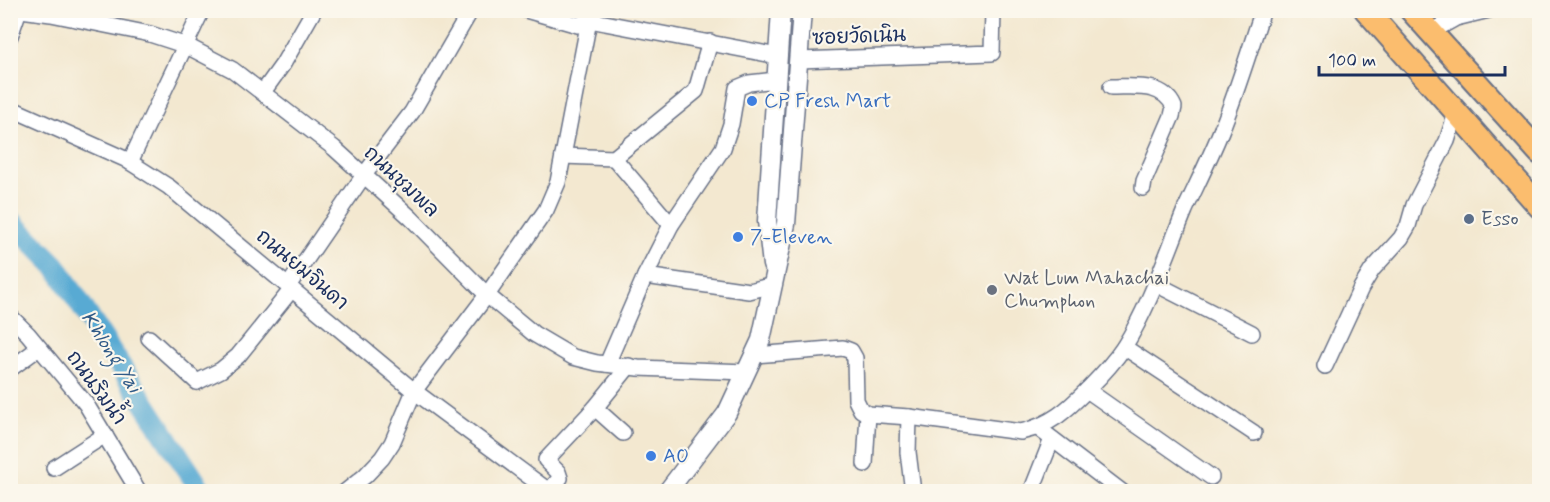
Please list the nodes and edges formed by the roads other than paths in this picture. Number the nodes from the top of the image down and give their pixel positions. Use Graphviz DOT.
graph roads {
  1 [pos="20,10"];
  2 [pos="202,10"];
  3 [pos="314,10"];
  4 [pos="471,10"];
  5 [pos="526,10"];
  6 [pos="781,10"];
  7 [pos="802,10"];
  8 [pos="993,10"];
  9 [pos="1263,10"];
  10 [pos="1366,10"];
  11 [pos="1411,10"];
  12 [pos="1489,10"];
  13 [pos="590,15"];
  14 [pos="1431,32"];
  15 [pos="10,36"];
  16 [pos="710,42"];
  17 [pos="187,46"];
  18 [pos="778,56"];
  19 [pos="799,60"];
  20 [pos="776,80"];
  21 [pos="1111,87"];
  22 [pos="263,92"];
  23 [pos="10,108"];
  24 [pos="1456,113"];
  25 [pos="1539,153"];
  26 [pos="563,156"];
  27 [pos="614,158"];
  28 [pos="130,162"];
  29 [pos="363,175"];
  30 [pos="1143,188"];
  31 [pos="1539,207"];
  32 [pos="671,225"];
  33 [pos="645,276"];
  34 [pos="1156,284"];
  35 [pos="774,285"];
  36 [pos="290,288"];
  37 [pos="487,296"];
  38 [pos="10,316"];
  39 [pos="1252,333"];
  40 [pos="149,339"];
  41 [pos="1124,347"];
  42 [pos="39,348"];
  43 [pos="754,355"];
  44 [pos="607,364"];
  45 [pos="629,366"];
  46 [pos="1325,366"];
  47 [pos="10,369"];
  48 [pos="747,372"];
  49 [pos="1087,390"];
  50 [pos="414,391"];
  51 [pos="595,408"];
  52 [pos="868,414"];
  53 [pos="909,417"];
  54 [pos="1038,428"];
  55 [pos="623,433"];
  56 [pos="1254,433"];
  57 [pos="105,435"];
  58 [pos="1052,439"];
  59 [pos="865,464"];
  60 [pos="54,468"];
  61 [pos="1211,477"];
  62 [pos="549,491"];
  63 [pos="139,492"];
  64 [pos="345,492"];
  65 [pos="667,492"];
  66 [pos="913,492"];
  67 [pos="1031,492"];
  68 [pos="1122,492"];
  1 -- 15 [label="street"];
  1 -- 17 [label="street, ถนนชุมพล"];
  2 -- 17 [label="street"];
  3 -- 22 [label="street"];
  4 -- 29 [label="street"];
  5 -- 13 [label="street"];
  6 -- 18 [label="street"];
  7 -- 19 [label="street"];
  8 -- 19 [label="street, ซอยวัดเนิน"];
  9 -- 34 [label="street"];
  10 -- 24 [label="main road"];
  11 -- 14 [label="main road"];
  12 -- 14 [label="street"];
  13 -- 16 [label="street"];
  13 -- 26 [label="street"];
  14 -- 25 [label="main road"];
  16 -- 18 [label="street"];
  16 -- 27 [label="street"];
  17 -- 22 [label="street, ถนนชุมพล"];
  17 -- 28 [label="street"];
  18 -- 20 [label="street"];
  19 -- 35 [label="street"];
  20 -- 32 [label="street"];
  20 -- 35 [label="street"];
  21 -- 30 [label="street"];
  22 -- 29 [label="street, ถนนชุมพล"];
  23 -- 28 [label="street, ถนนยมจินดา"];
  24 -- 31 [label="main road"];
  24 -- 46 [label="street"];
  26 -- 27 [label="street"];
  26 -- 37 [label="street"];
  27 -- 32 [label="street"];
  28 -- 36 [label="street, ถนนยมจินดา"];
  29 -- 36 [label="street"];
  29 -- 37 [label="street, ถนนชุมพล"];
  32 -- 33 [label="street"];
  33 -- 35 [label="street"];
  33 -- 44 [label="street"];
  34 -- 39 [label="street"];
  34 -- 41 [label="street"];
  35 -- 43 [label="street"];
  36 -- 40 [label="street"];
  36 -- 50 [label="street, ถนนยมจินดา"];
  37 -- 44 [label="street, ถนนชุมพล"];
  37 -- 50 [label="street"];
  38 -- 42 [label="street, ถนนริมน้ำ"];
  41 -- 49 [label="street"];
  41 -- 56 [label="street"];
  42 -- 47 [label="street"];
  42 -- 57 [label="street, ถนนริมน้ำ"];
  43 -- 48 [label="street"];
  43 -- 52 [label="street"];
  44 -- 45 [label="street, ถนนชุมพล"];
  45 -- 48 [label="street, ถนนชุมพล"];
  45 -- 51 [label="street"];
  48 -- 65 [label="street"];
  49 -- 54 [label="street"];
  49 -- 61 [label="street"];
  50 -- 62 [label="street, ถนนยมจินดา"];
  50 -- 64 [label="street"];
  51 -- 55 [label="street"];
  51 -- 62 [label="street"];
  52 -- 53 [label="street"];
  52 -- 59 [label="street"];
  53 -- 54 [label="street"];
  53 -- 66 [label="street"];
  54 -- 58 [label="street"];
  57 -- 60 [label="street"];
  57 -- 63 [label="street, ถนนริมน้ำ"];
  58 -- 67 [label="street"];
  58 -- 68 [label="street"];
}
